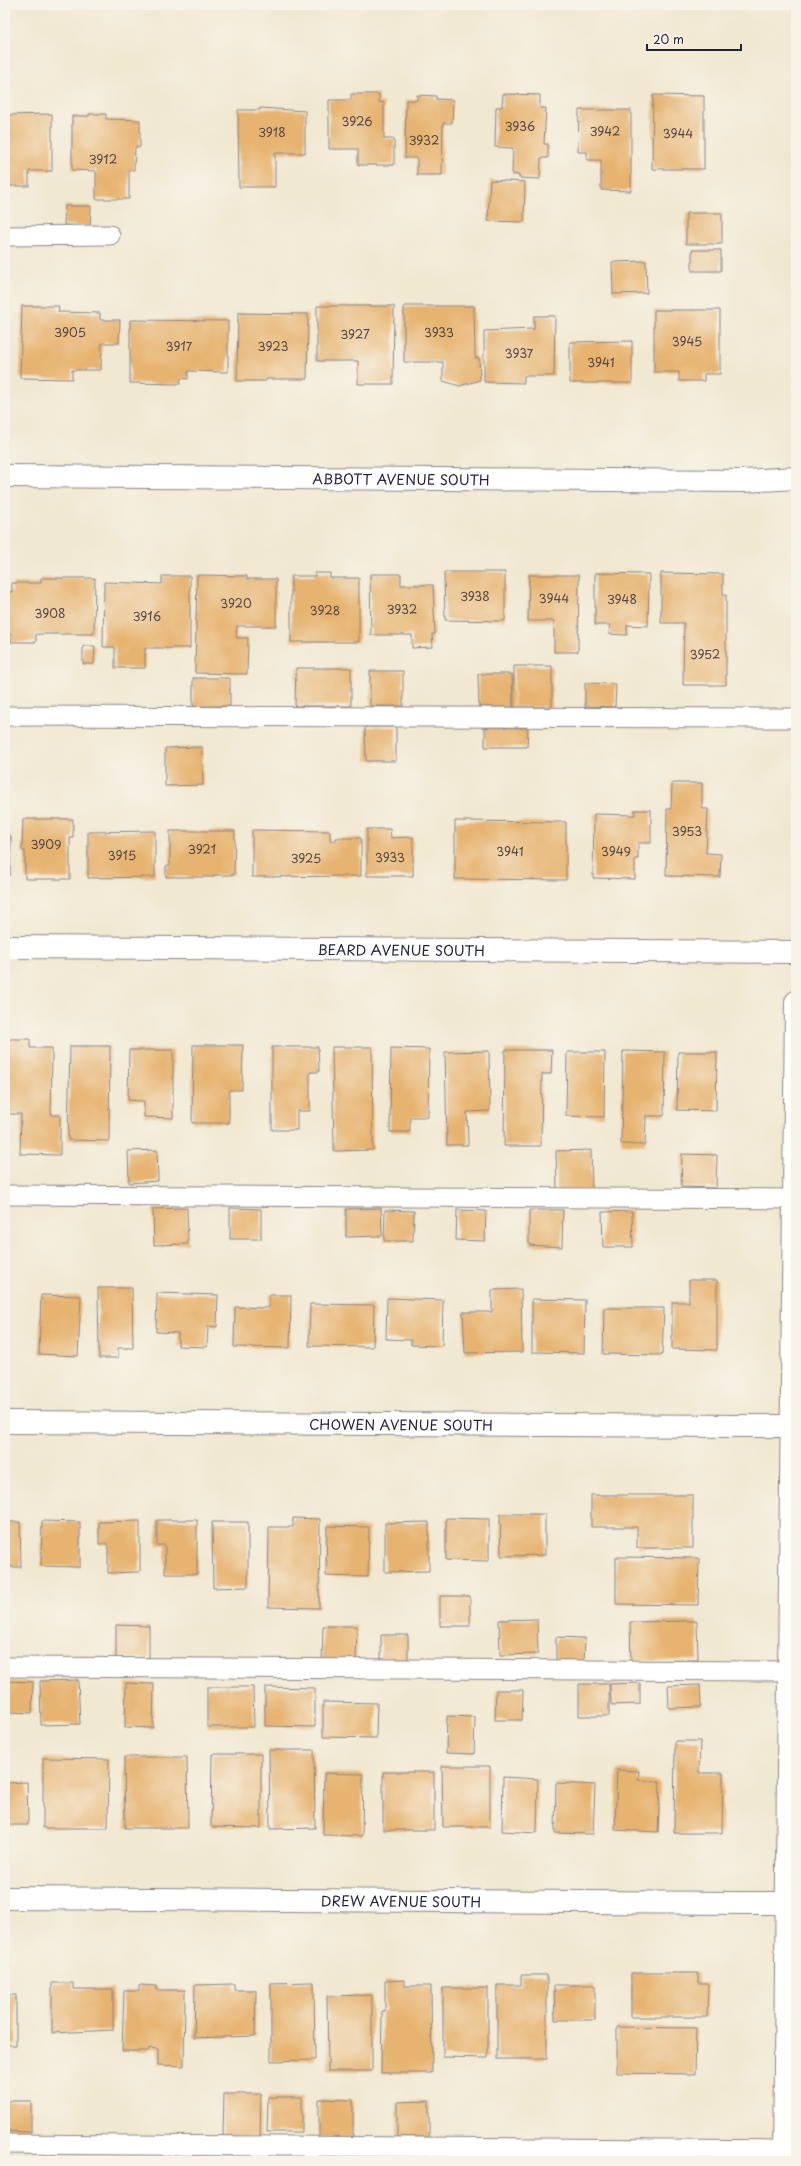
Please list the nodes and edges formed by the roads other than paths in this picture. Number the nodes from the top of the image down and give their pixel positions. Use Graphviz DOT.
graph roads {
  1 [pos="110,235"];
  2 [pos="5,236"];
  3 [pos="5,476"];
  4 [pos="796,478"];
  5 [pos="5,716"];
  6 [pos="796,718"];
  7 [pos="5,947"];
  8 [pos="796,952"];
  9 [pos="796,1002"];
  10 [pos="5,1195"];
  11 [pos="794,1199"];
  12 [pos="5,1422"];
  13 [pos="794,1423"];
  14 [pos="5,1667"];
  15 [pos="789,1671"];
  16 [pos="5,1898"];
  17 [pos="791,1900"];
  18 [pos="5,2144"];
  19 [pos="788,2154"];
  1 -- 2 [label="lane"];
  3 -- 4 [label="street, ABBOTT AVENUE SOUTH"];
  5 -- 6 [label="lane"];
  7 -- 8 [label="street, BEARD AVENUE SOUTH"];
  9 -- 11 [label="street"];
  10 -- 11 [label="lane"];
  11 -- 13 [label="street"];
  12 -- 13 [label="street, CHOWEN AVENUE SOUTH"];
  13 -- 15 [label="street"];
  14 -- 15 [label="lane"];
  15 -- 17 [label="street"];
  16 -- 17 [label="street, DREW AVENUE SOUTH"];
  17 -- 19 [label="street"];
  18 -- 19 [label="lane"];
}
